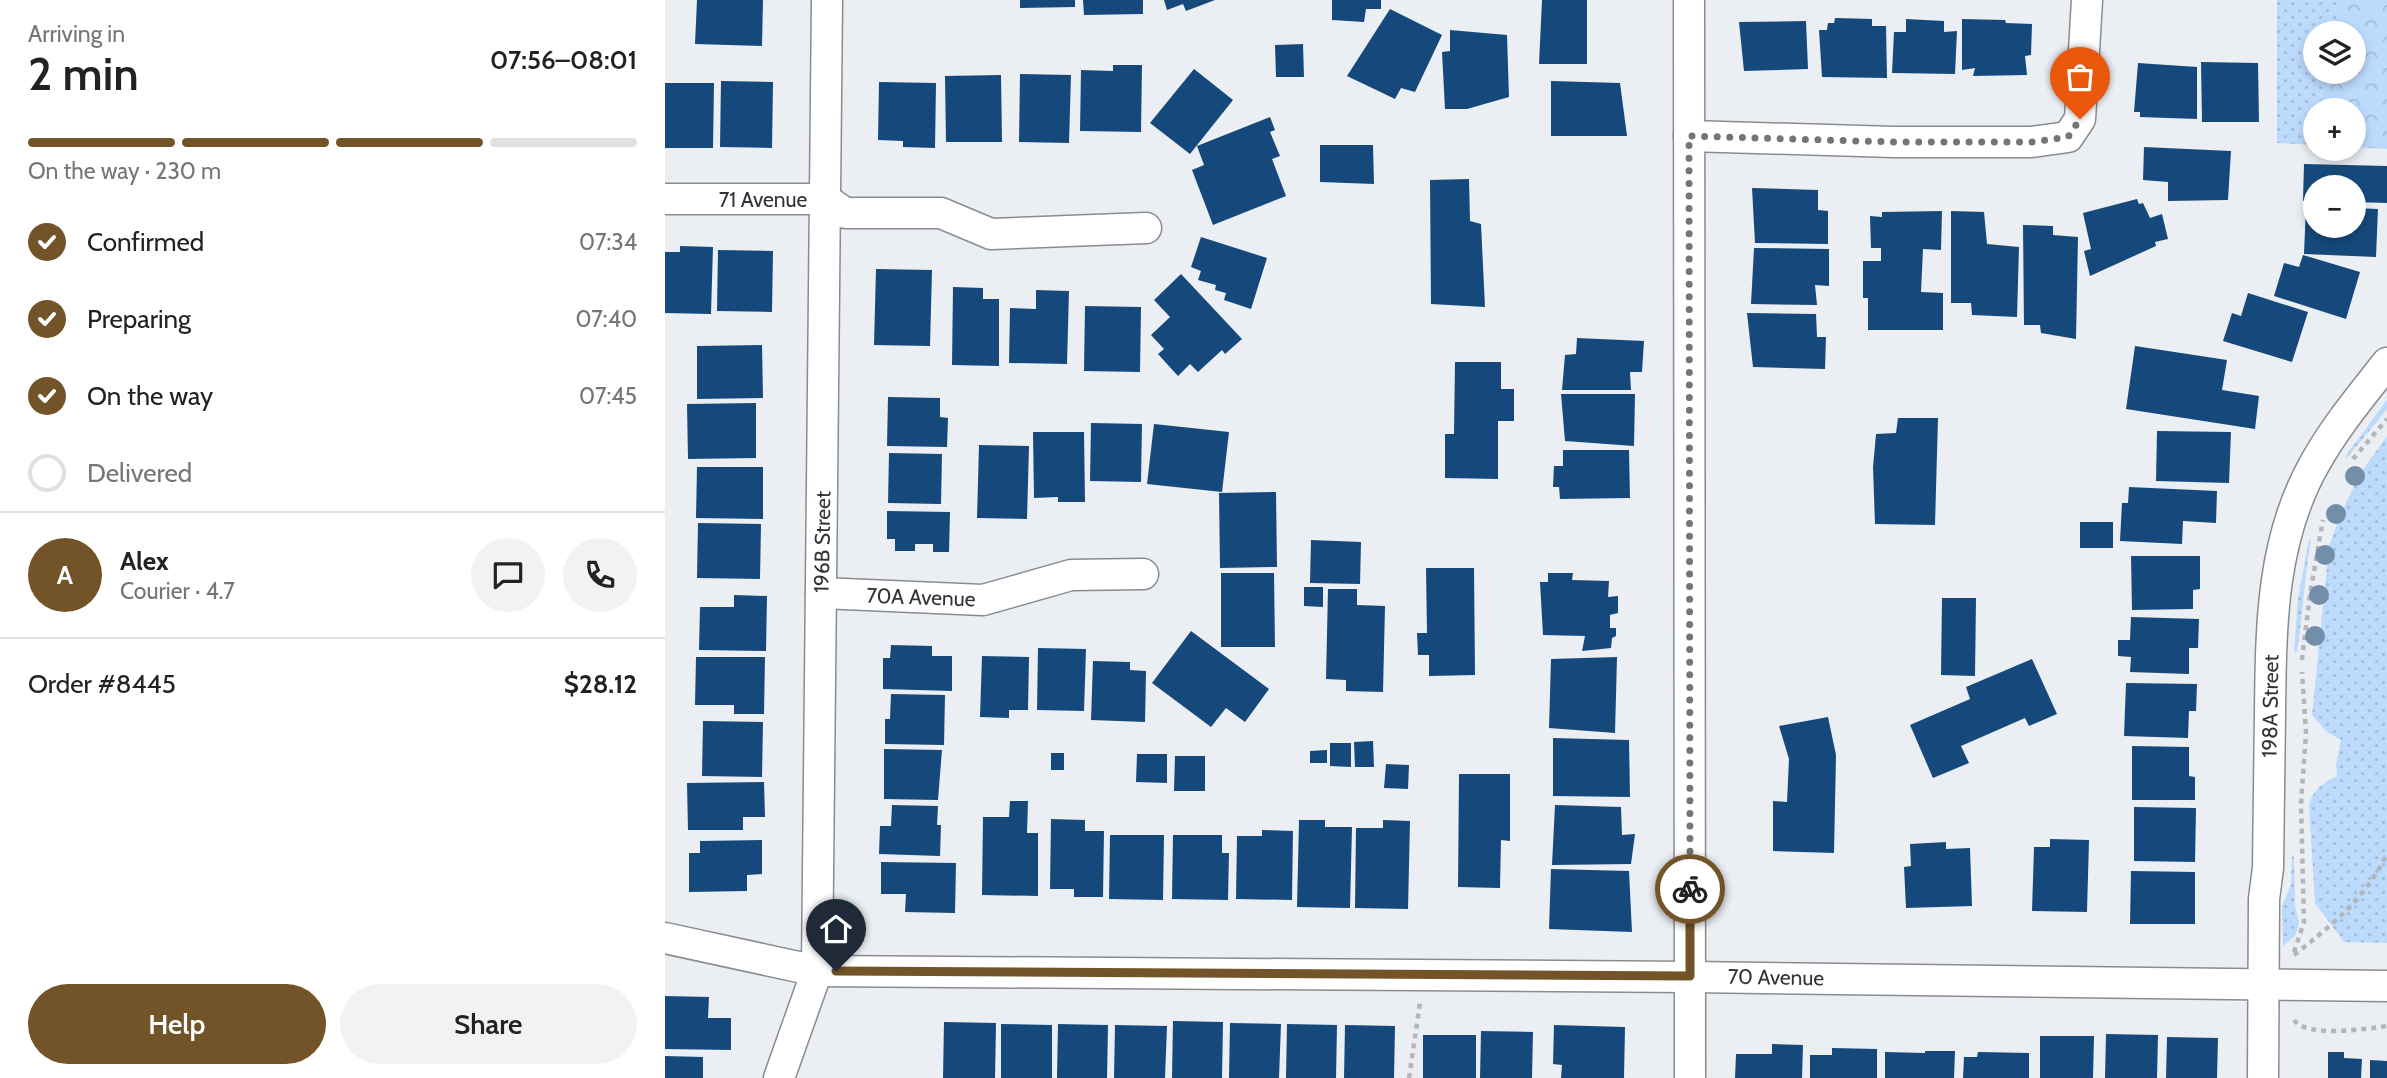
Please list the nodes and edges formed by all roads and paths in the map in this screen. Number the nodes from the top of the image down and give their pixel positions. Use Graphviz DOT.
graph roads {
  1 [pos="827,0"];
  2 [pos="1689,0"];
  3 [pos="2087,0"];
  4 [pos="1689,136"];
  5 [pos="665,199"];
  6 [pos="825,199"];
  7 [pos="1146,228"];
  8 [pos="2387,363"];
  9 [pos="2387,419"];
  10 [pos="2348,468"];
  11 [pos="2327,511"];
  12 [pos="1143,574"];
  13 [pos="821,593"];
  14 [pos="2387,855"];
  15 [pos="665,938"];
  16 [pos="817,971"];
  17 [pos="1690,976"];
  18 [pos="2263,983"];
  19 [pos="2387,986"];
  20 [pos="1420,1001"];
  21 [pos="2294,1022"];
  22 [pos="2387,1026"];
  23 [pos="779,1078"];
  24 [pos="1409,1078"];
  25 [pos="1689,1078"];
  26 [pos="2263,1078"];
  1 -- 6 [label="street, 196B Street"];
  2 -- 4 [label="street"];
  3 -- 4 [label="street"];
  4 -- 17 [label="street"];
  5 -- 6 [label="street, 71 Avenue"];
  6 -- 7 [label="street, 71 Avenue"];
  6 -- 13 [label="street, 196B Street"];
  8 -- 18 [label="street, 198A Street"];
  9 -- 10 [label="path"];
  11 -- 14 [label="path"];
  12 -- 13 [label="street, 70A Avenue"];
  13 -- 16 [label="street, 196B Street"];
  15 -- 16 [label="street, 70 Avenue"];
  16 -- 17 [label="street, 70 Avenue"];
  16 -- 23 [label="street, 196B Street"];
  17 -- 18 [label="street, 70 Avenue"];
  17 -- 25 [label="street"];
  18 -- 19 [label="street, 70 Avenue"];
  18 -- 26 [label="street, 198A Street"];
  20 -- 24 [label="path"];
  21 -- 22 [label="path"];
}
